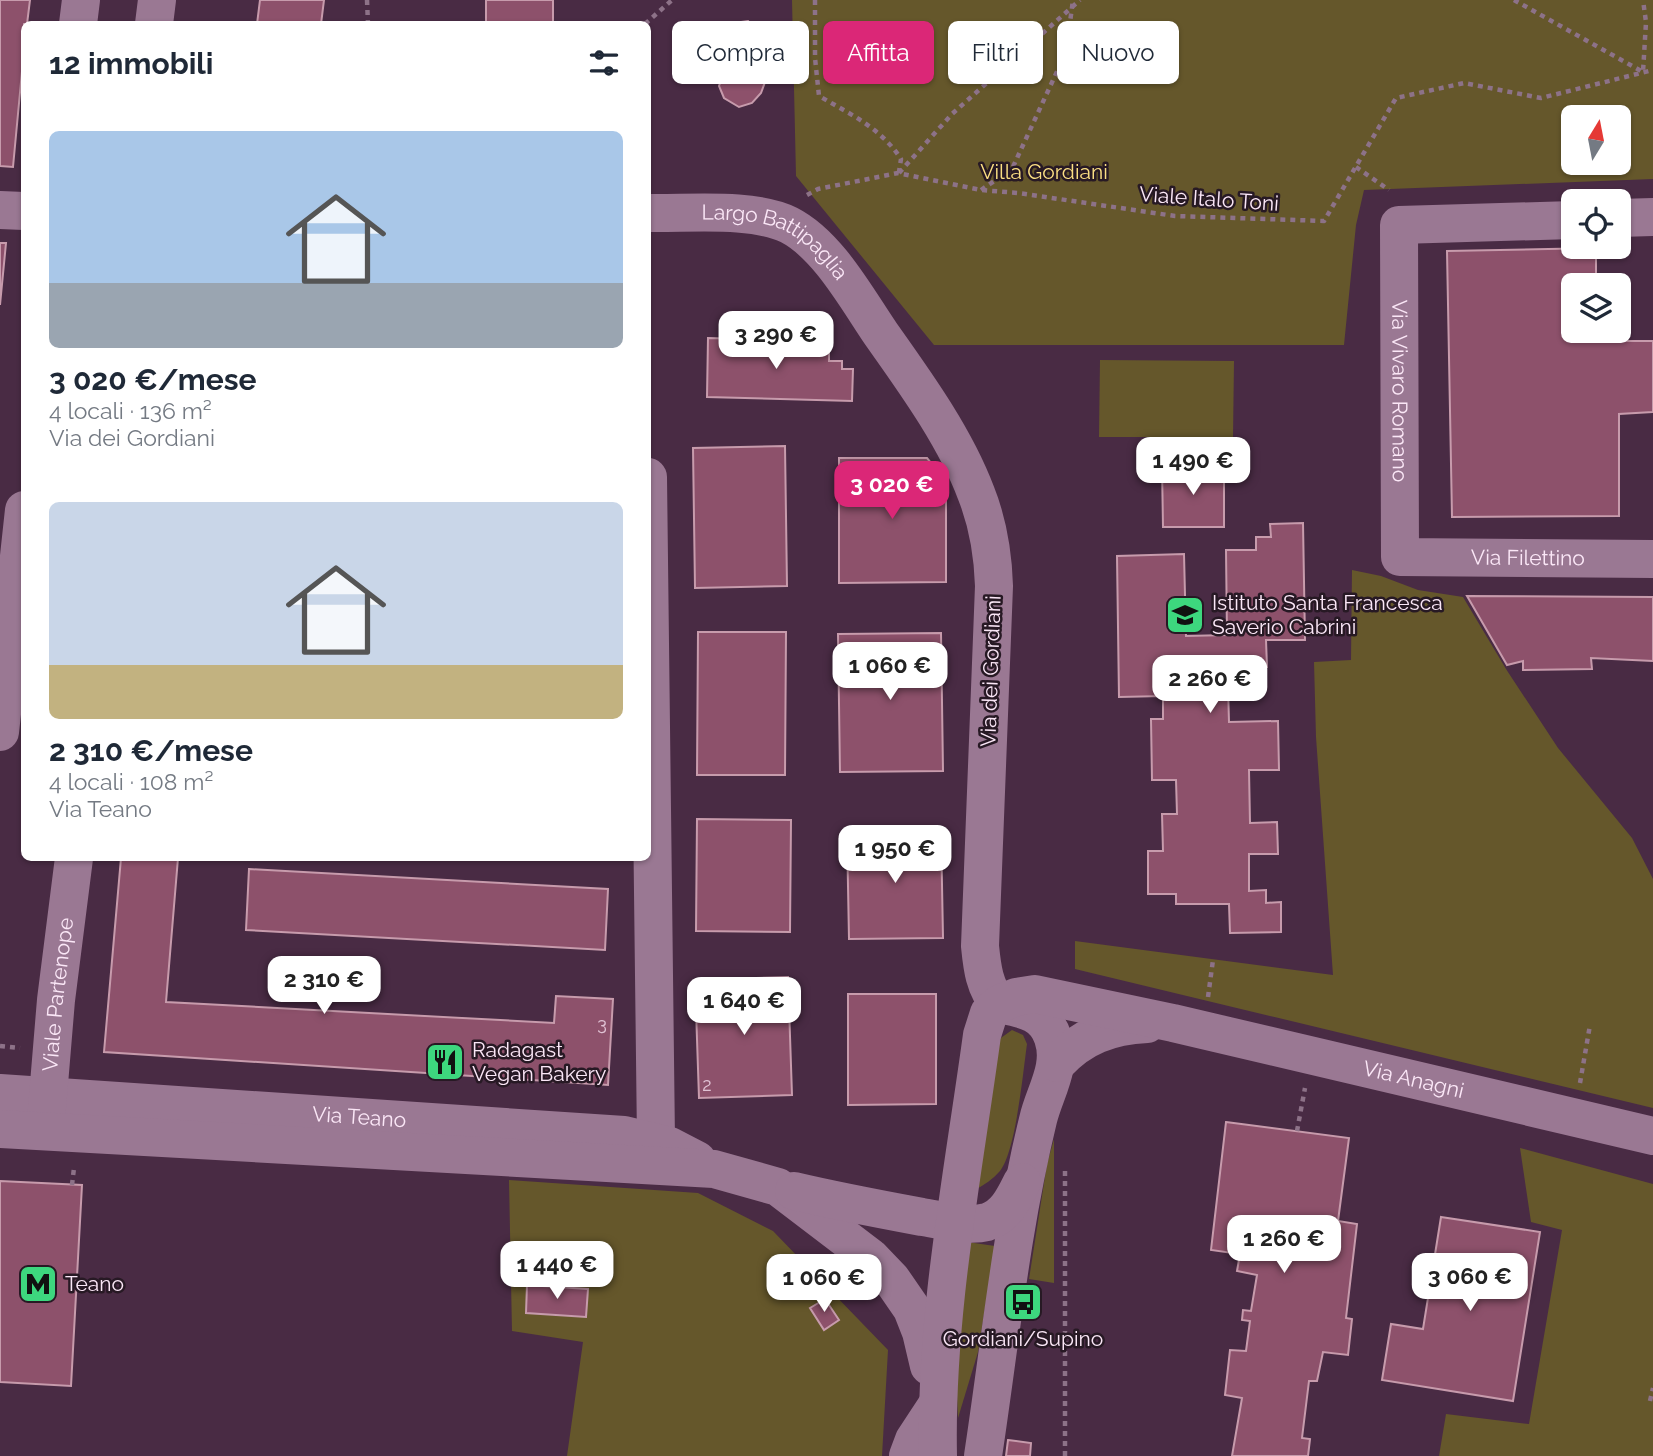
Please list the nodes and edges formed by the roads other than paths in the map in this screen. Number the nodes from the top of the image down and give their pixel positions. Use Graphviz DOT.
graph roads {
  1 [pos="81,0"];
  2 [pos="157,0"];
  3 [pos="78,21"];
  4 [pos="154,21"];
  5 [pos="0,210"];
  6 [pos="21,211"];
  7 [pos="651,214"];
  8 [pos="1653,217"];
  9 [pos="1631,218"];
  10 [pos="1561,220"];
  11 [pos="898,358"];
  12 [pos="0,502"];
  13 [pos="21,504"];
  14 [pos="21,538"];
  15 [pos="1401,557"];
  16 [pos="1653,559"];
  17 [pos="0,732"];
  18 [pos="651,784"];
  19 [pos="74,861"];
  20 [pos="999,1004"];
  21 [pos="1190,1015"];
  22 [pos="1057,1063"];
  23 [pos="0,1094"];
  24 [pos="47,1115"];
  25 [pos="259,1127"];
  26 [pos="0,1129"];
  27 [pos="1653,1136"];
  28 [pos="656,1141"];
  29 [pos="967,1141"];
  30 [pos="714,1170"];
  31 [pos="1024,1180"];
  32 [pos="778,1187"];
  33 [pos="852,1205"];
  34 [pos="955,1222"];
  35 [pos="937,1405"];
  36 [pos="908,1456"];
  37 [pos="938,1456"];
  38 [pos="983,1456"];
  1 -- 3 [label="street"];
  2 -- 4 [label="street"];
  5 -- 6 [label="street"];
  7 -- 11 [label="street, Largo Battipaglia"];
  8 -- 9 [label="street"];
  10 -- 15 [label="street, Via Vivaro Romano"];
  11 -- 20 [label="street, Via dei Gordiani"];
  12 -- 13 [label="street"];
  14 -- 17 [label="street"];
  15 -- 16 [label="street, Via Filettino"];
  18 -- 28 [label="street"];
  19 -- 24 [label="street, Viale Partenope"];
  20 -- 21 [label="street, Via Anagni"];
  20 -- 22 [label="street"];
  20 -- 29 [label="street"];
  21 -- 22 [label="street, Via Anagni"];
  21 -- 27 [label="street, Via Anagni"];
  22 -- 31 [label="street"];
  23 -- 24 [label="street, Via Teano"];
  24 -- 25 [label="street, Via Teano"];
  24 -- 26 [label="street, Via Teano"];
  25 -- 28 [label="street, Via Teano"];
  25 -- 30 [label="street, Via Teano"];
  28 -- 30 [label="street, Via Teano"];
  29 -- 33 [label="street"];
  29 -- 34 [label="street"];
  30 -- 32 [label="street, Via Teano"];
  31 -- 34 [label="street"];
  31 -- 38 [label="street"];
  32 -- 33 [label="street"];
  32 -- 35 [label="street, Via Teano"];
  33 -- 34 [label="street"];
  34 -- 35 [label="street"];
  35 -- 36 [label="street"];
  35 -- 37 [label="street"];
}
